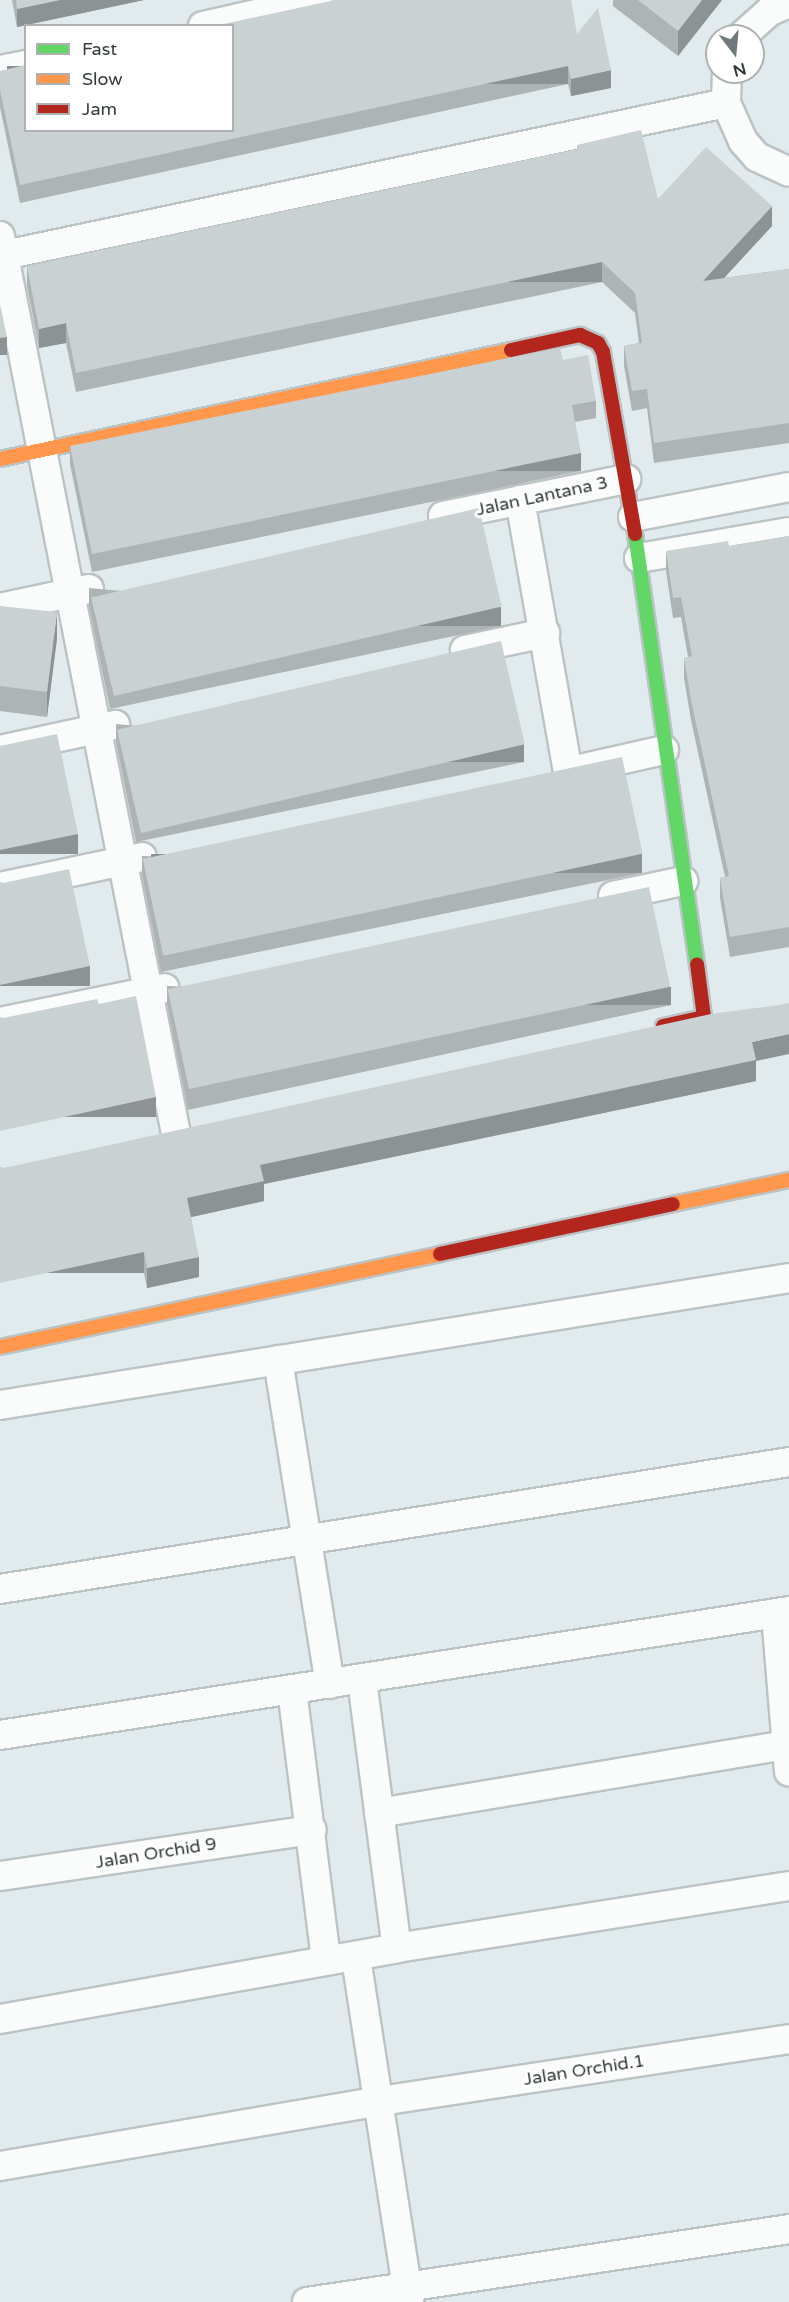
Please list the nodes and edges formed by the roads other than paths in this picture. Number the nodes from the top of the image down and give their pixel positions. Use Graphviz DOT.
graph roads {
  1 [pos="318,0"];
  2 [pos="776,5"];
  3 [pos="212,24"];
  4 [pos="755,24"];
  5 [pos="24,65"];
  6 [pos="0,70"];
  7 [pos="727,84"];
  8 [pos="726,103"];
  9 [pos="789,172"];
  10 [pos="1,249"];
  11 [pos="42,450"];
  12 [pos="0,459"];
  13 [pos="626,478"];
  14 [pos="789,487"];
  15 [pos="520,500"];
  16 [pos="633,518"];
  17 [pos="417,522"];
  18 [pos="789,532"];
  19 [pos="639,558"];
  20 [pos="116,584"];
  21 [pos="70,593"];
  22 [pos="0,608"];
  23 [pos="545,633"];
  24 [pos="441,655"];
  25 [pos="143,719"];
  26 [pos="97,729"];
  27 [pos="0,750"];
  28 [pos="664,750"];
  29 [pos="170,852"];
  30 [pos="123,861"];
  31 [pos="683,881"];
  32 [pos="0,887"];
  33 [pos="590,900"];
  34 [pos="195,982"];
  35 [pos="148,991"];
  36 [pos="736,1014"];
  37 [pos="704,1017"];
  38 [pos="0,1022"];
  39 [pos="647,1030"];
  40 [pos="177,1134"];
  41 [pos="789,1180"];
  42 [pos="789,1278"];
  43 [pos="0,1347"];
  44 [pos="278,1360"];
  45 [pos="0,1405"];
  46 [pos="789,1462"];
  47 [pos="305,1538"];
  48 [pos="0,1589"];
  49 [pos="782,1613"];
  50 [pos="363,1680"];
  51 [pos="330,1684"];
  52 [pos="292,1690"];
  53 [pos="0,1734"];
  54 [pos="787,1758"];
  55 [pos="379,1813"];
  56 [pos="312,1830"];
  57 [pos="0,1876"];
  58 [pos="789,1886"];
  59 [pos="397,1948"];
  60 [pos="356,1958"];
  61 [pos="326,1960"];
  62 [pos="0,2019"];
  63 [pos="789,2039"];
  64 [pos="380,2101"];
  65 [pos="0,2166"];
  66 [pos="789,2229"];
  67 [pos="408,2294"];
  68 [pos="307,2302"];
  1 -- 3 [label="street"];
  2 -- 4 [label="street"];
  5 -- 6 [label="street"];
  7 -- 8 [label="street"];
  8 -- 9 [label="street"];
  8 -- 10 [label="street"];
  10 -- 11 [label="street"];
  11 -- 12 [label="street"];
  11 -- 13 [label="street"];
  11 -- 21 [label="street"];
  13 -- 15 [label="street, Jalan Lantana 3"];
  13 -- 16 [label="street"];
  14 -- 16 [label="street"];
  15 -- 17 [label="street, Jalan Lantana 3"];
  15 -- 23 [label="street"];
  16 -- 19 [label="street"];
  18 -- 19 [label="street"];
  19 -- 28 [label="street"];
  20 -- 21 [label="street"];
  21 -- 22 [label="street"];
  21 -- 26 [label="street"];
  23 -- 24 [label="street"];
  23 -- 28 [label="street"];
  25 -- 26 [label="street"];
  26 -- 27 [label="street"];
  26 -- 30 [label="street"];
  28 -- 31 [label="street"];
  29 -- 30 [label="street"];
  30 -- 32 [label="street"];
  30 -- 35 [label="street"];
  31 -- 33 [label="street"];
  31 -- 37 [label="street"];
  34 -- 35 [label="street"];
  35 -- 38 [label="street"];
  35 -- 40 [label="street"];
  36 -- 37 [label="street"];
  37 -- 39 [label="street"];
  41 -- 43 [label="street"];
  42 -- 44 [label="street"];
  44 -- 45 [label="street"];
  44 -- 47 [label="street"];
  46 -- 47 [label="street"];
  47 -- 48 [label="street"];
  47 -- 51 [label="street"];
  49 -- 50 [label="street"];
  49 -- 54 [label="street"];
  50 -- 51 [label="street"];
  50 -- 55 [label="street"];
  51 -- 52 [label="street"];
  52 -- 53 [label="street"];
  52 -- 56 [label="street"];
  54 -- 55 [label="street"];
  55 -- 59 [label="street"];
  56 -- 57 [label="street, Jalan Orchid 9"];
  56 -- 61 [label="street"];
  58 -- 59 [label="street"];
  59 -- 60 [label="street"];
  60 -- 61 [label="street"];
  60 -- 64 [label="street"];
  61 -- 62 [label="street"];
  63 -- 64 [label="street, Jalan Orchid.1"];
  64 -- 65 [label="street, Jalan Orchid.1"];
  64 -- 67 [label="street"];
  66 -- 67 [label="street"];
  67 -- 68 [label="street"];
}
